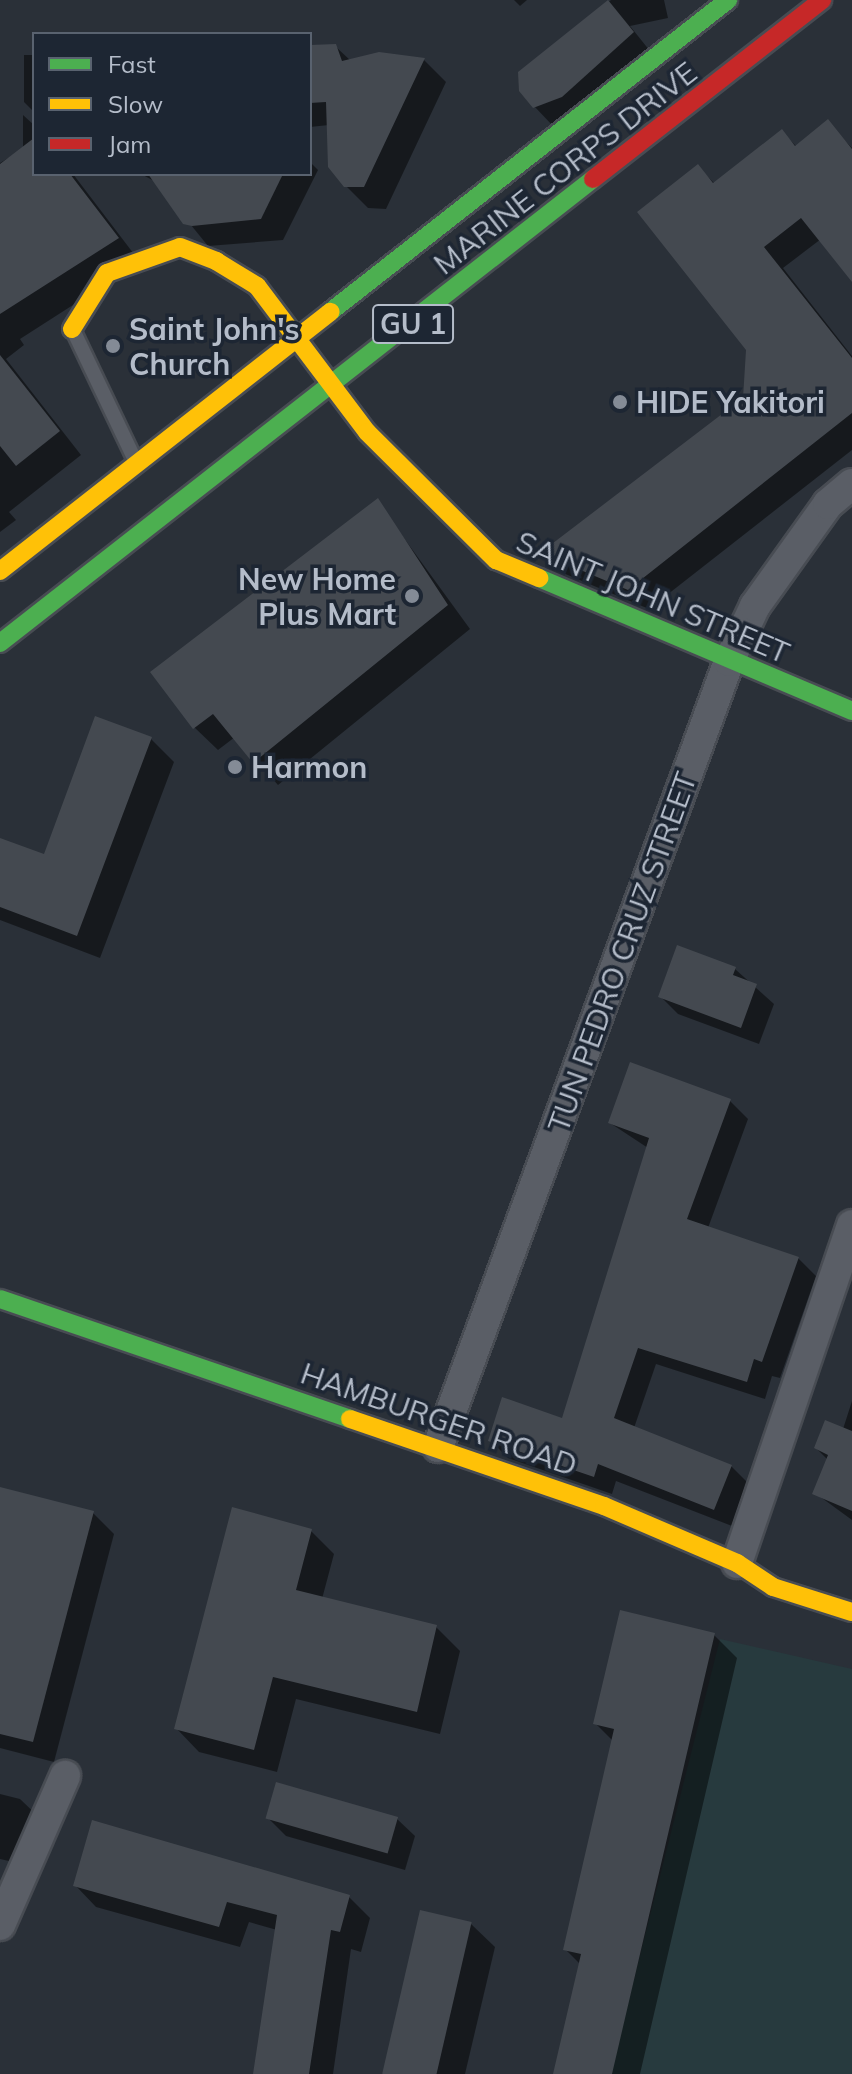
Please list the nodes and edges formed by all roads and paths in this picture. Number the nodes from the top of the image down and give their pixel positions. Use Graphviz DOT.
graph roads {
  1 [pos="728,0"];
  2 [pos="822,0"];
  3 [pos="72,329"];
  4 [pos="295,343"];
  5 [pos="331,389"];
  6 [pos="137,465"];
  7 [pos="852,484"];
  8 [pos="0,571"];
  9 [pos="0,643"];
  10 [pos="729,661"];
  11 [pos="852,711"];
  12 [pos="852,1225"];
  13 [pos="0,1299"];
  14 [pos="438,1447"];
  15 [pos="737,1563"];
  16 [pos="852,1612"];
  17 [pos="65,1776"];
  18 [pos="0,1925"];
  1 -- 4 [label="main road, GU 1"];
  2 -- 5 [label="main road, MARINE CORPS DRIVE / GU 1"];
  3 -- 4 [label="main road, SAINT JOHN STREET"];
  3 -- 6 [label="lane"];
  4 -- 5 [label="main road, SAINT JOHN STREET"];
  4 -- 6 [label="main road, GU 1"];
  5 -- 9 [label="main road, MARINE CORPS DRIVE / GU 1"];
  5 -- 10 [label="main road, SAINT JOHN STREET"];
  6 -- 8 [label="main road, GU 1"];
  7 -- 10 [label="street, TUN PEDRO CRUZ STREET"];
  10 -- 11 [label="main road, SAINT JOHN STREET"];
  10 -- 14 [label="street, TUN PEDRO CRUZ STREET"];
  12 -- 15 [label="street"];
  13 -- 14 [label="main road, HAMBURGER ROAD"];
  14 -- 15 [label="main road, HAMBURGER ROAD"];
  15 -- 16 [label="main road, HAMBURGER ROAD"];
  17 -- 18 [label="street"];
}
